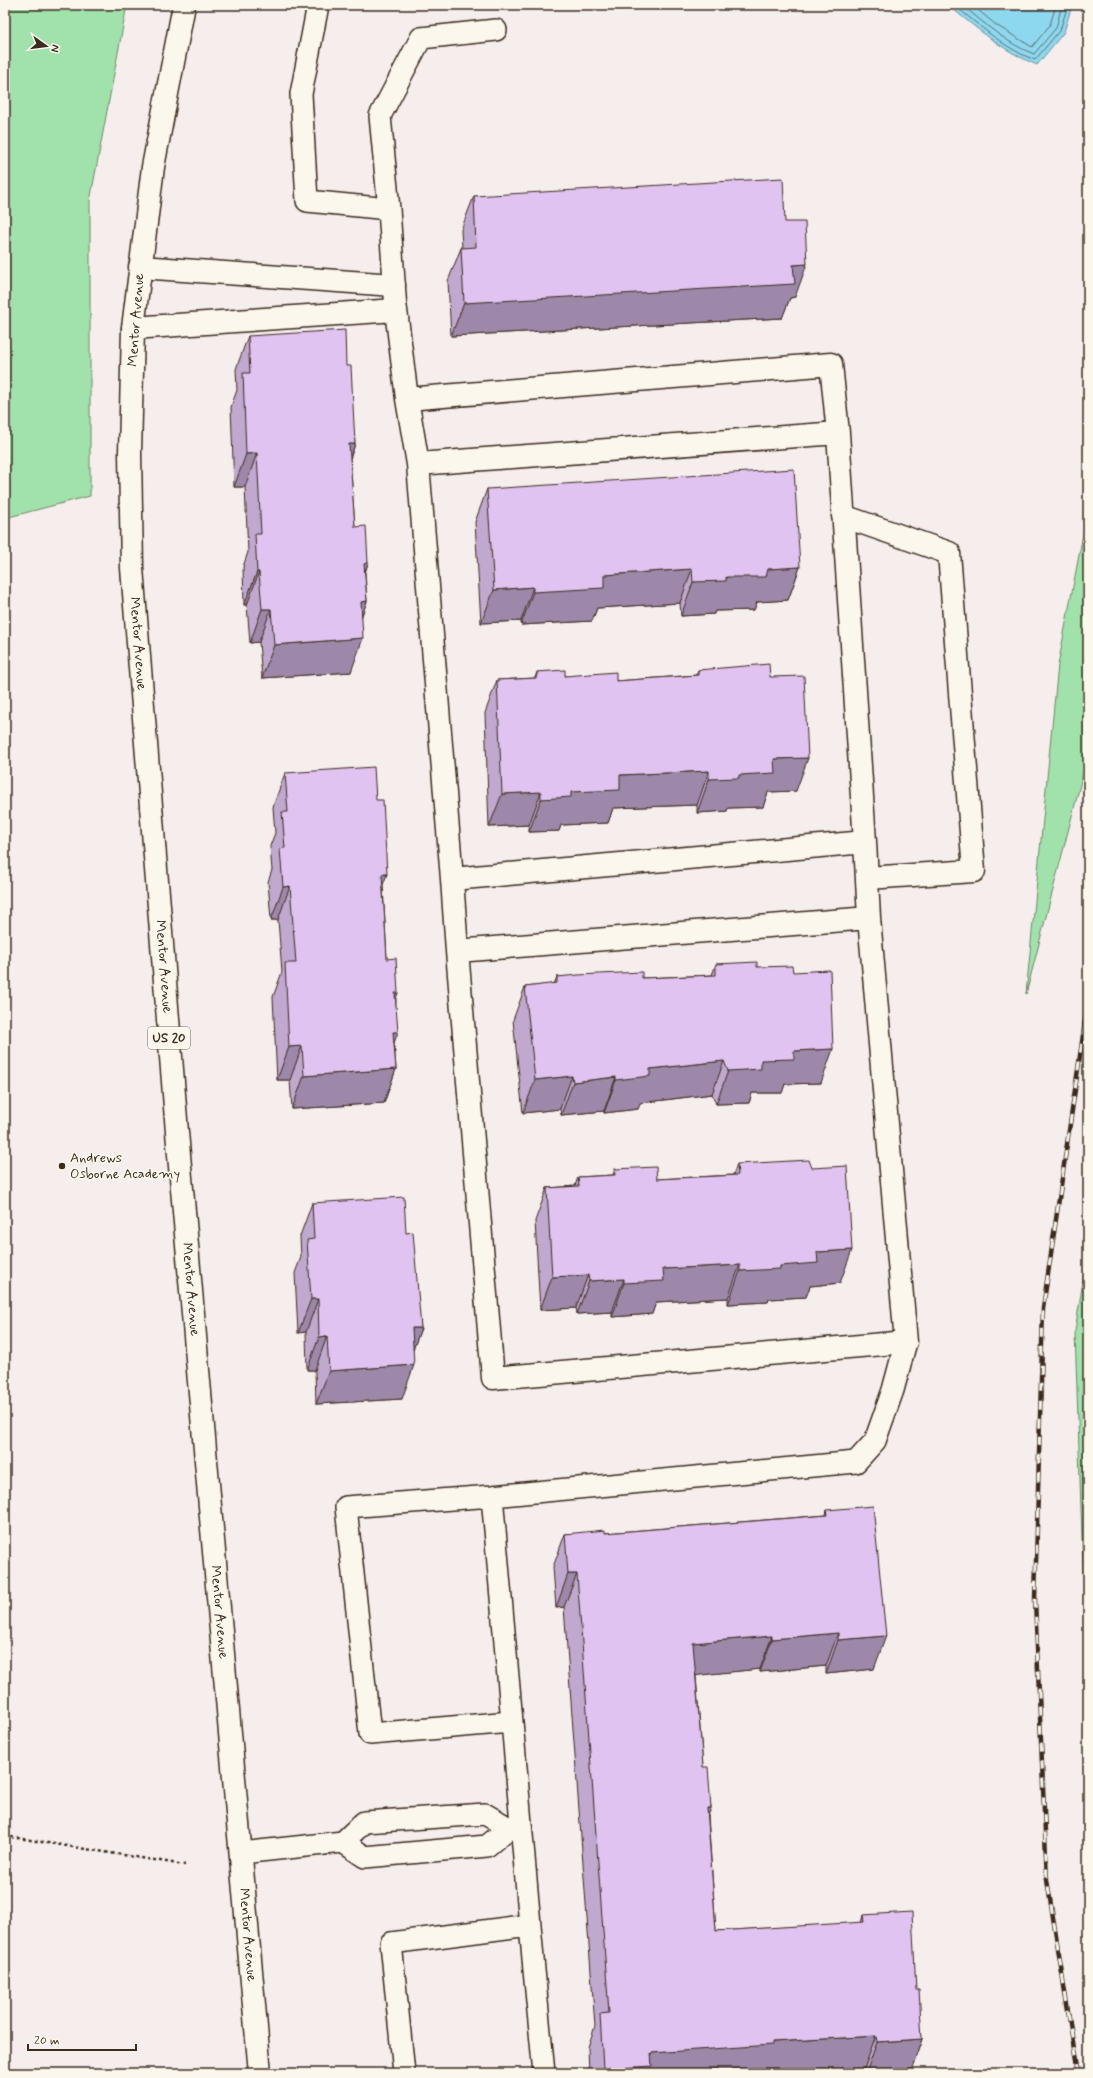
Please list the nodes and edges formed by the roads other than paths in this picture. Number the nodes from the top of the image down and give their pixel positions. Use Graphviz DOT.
graph roads {
  1 [pos="184,5"];
  2 [pos="318,5"];
  3 [pos="496,30"];
  4 [pos="389,209"];
  5 [pos="140,266"];
  6 [pos="394,285"];
  7 [pos="396,310"];
  8 [pos="133,328"];
  9 [pos="407,399"];
  10 [pos="838,433"];
  11 [pos="418,464"];
  12 [pos="843,516"];
  13 [pos="865,842"];
  14 [pos="867,878"];
  15 [pos="452,879"];
  16 [pos="868,918"];
  17 [pos="457,951"];
  18 [pos="906,1342"];
  19 [pos="492,1496"];
  20 [pos="511,1722"];
  21 [pos="514,1827"];
  22 [pos="343,1842"];
  23 [pos="240,1853"];
  24 [pos="530,1925"];
  25 [pos="260,2073"];
  26 [pos="404,2073"];
  27 [pos="544,2073"];
  1 -- 5 [label="street, Mentor Avenue / US 20"];
  2 -- 4 [label="lane"];
  3 -- 4 [label="lane"];
  4 -- 6 [label="lane"];
  5 -- 6 [label="street"];
  5 -- 8 [label="street, Mentor Avenue / US 20"];
  6 -- 7 [label="lane"];
  7 -- 8 [label="street"];
  7 -- 9 [label="street"];
  8 -- 23 [label="street, Mentor Avenue / US 20"];
  9 -- 10 [label="street"];
  9 -- 11 [label="street"];
  10 -- 11 [label="street"];
  10 -- 12 [label="street"];
  11 -- 15 [label="street"];
  12 -- 13 [label="street"];
  12 -- 14 [label="street"];
  13 -- 14 [label="street"];
  13 -- 15 [label="street"];
  14 -- 16 [label="street"];
  15 -- 17 [label="street"];
  16 -- 17 [label="street"];
  16 -- 18 [label="street"];
  17 -- 18 [label="street"];
  18 -- 19 [label="lane"];
  19 -- 20 [label="lane"];
  19 -- 20 [label="lane"];
  20 -- 21 [label="lane"];
  21 -- 22 [label="lane"];
  21 -- 22 [label="lane"];
  21 -- 24 [label="lane"];
  22 -- 23 [label="lane"];
  23 -- 25 [label="street, Mentor Avenue / US 20"];
  24 -- 26 [label="lane"];
  24 -- 27 [label="lane"];
}
